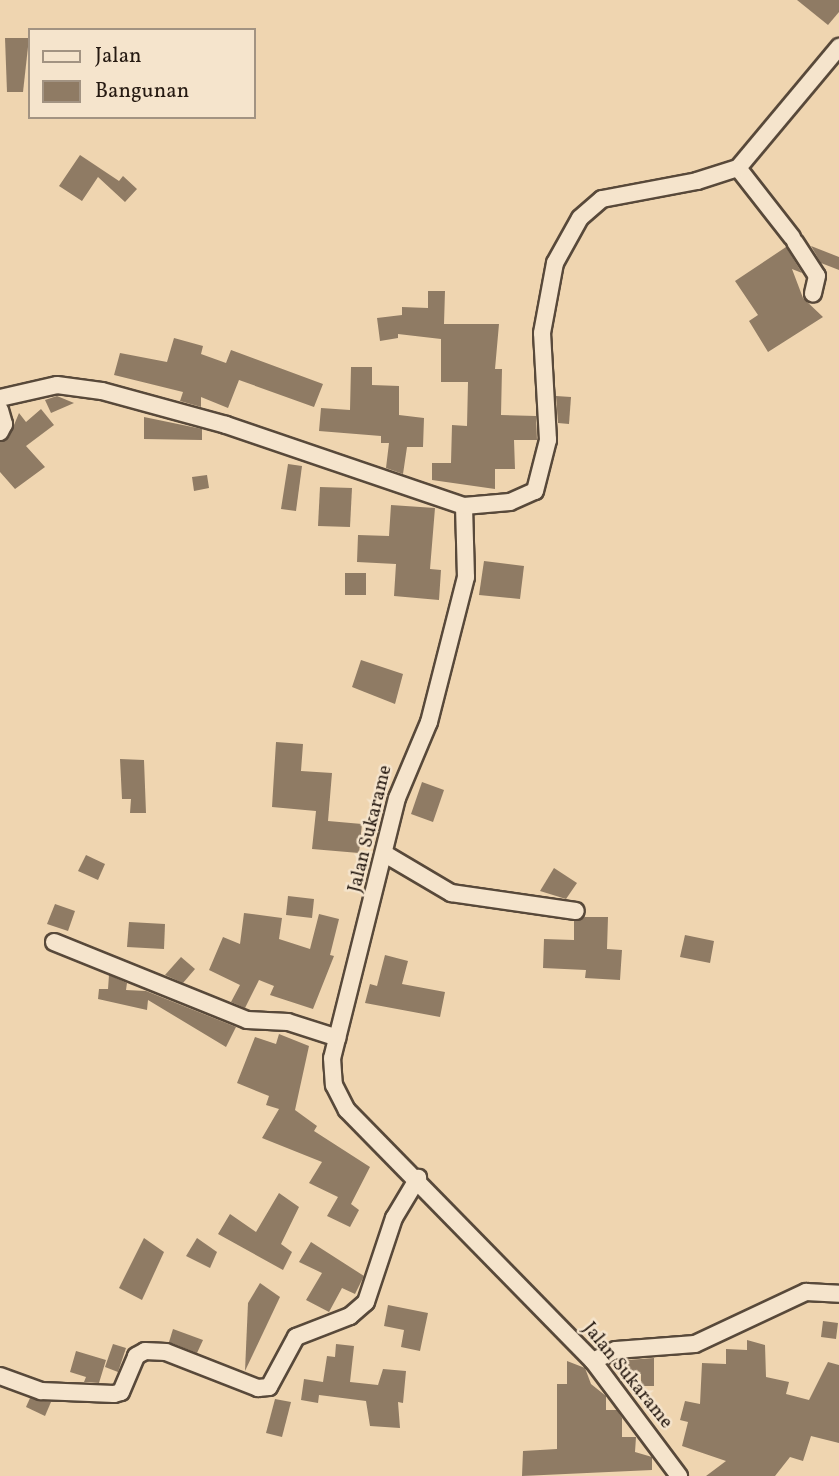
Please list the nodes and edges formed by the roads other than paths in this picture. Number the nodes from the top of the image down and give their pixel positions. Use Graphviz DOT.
graph roads {
  1 [pos="839,47"];
  2 [pos="738,167"];
  3 [pos="813,295"];
  4 [pos="0,398"];
  5 [pos="0,410"];
  6 [pos="0,432"];
  7 [pos="464,506"];
  8 [pos="385,854"];
  9 [pos="576,911"];
  10 [pos="54,942"];
  11 [pos="338,1038"];
  12 [pos="418,1178"];
  13 [pos="839,1294"];
  14 [pos="593,1361"];
  15 [pos="0,1376"];
  16 [pos="669,1472"];
  1 -- 2 [label="street"];
  2 -- 3 [label="street"];
  2 -- 7 [label="street"];
  4 -- 7 [label="street"];
  5 -- 6 [label="street"];
  7 -- 8 [label="street, Jalan Sukarame"];
  8 -- 9 [label="street"];
  8 -- 11 [label="street, Jalan Sukarame"];
  10 -- 11 [label="street"];
  11 -- 12 [label="street, Jalan Sukarame"];
  12 -- 14 [label="street, Jalan Sukarame"];
  12 -- 15 [label="street"];
  13 -- 14 [label="street"];
  14 -- 16 [label="street, Jalan Sukarame"];
}
